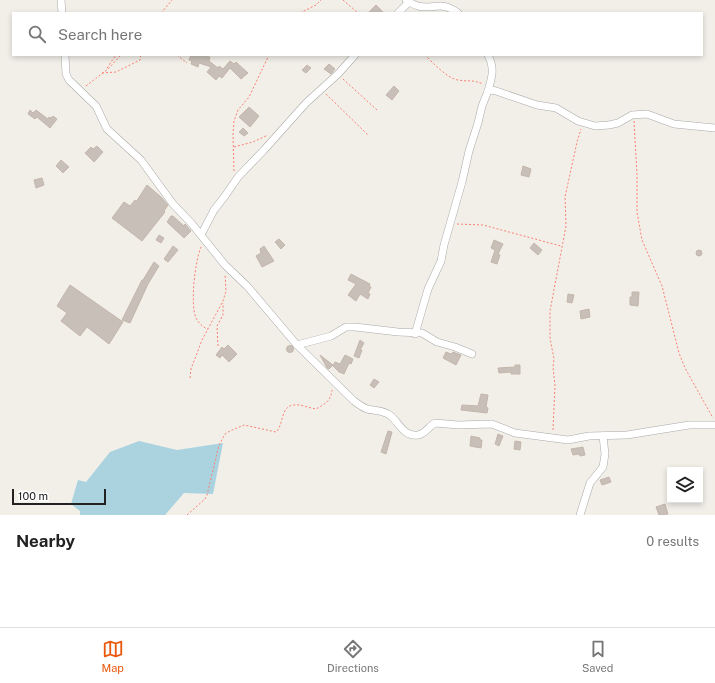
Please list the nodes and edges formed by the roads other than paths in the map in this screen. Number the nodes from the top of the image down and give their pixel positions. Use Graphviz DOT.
graph roads {
  1 [pos="61,0"];
  2 [pos="408,1"];
  3 [pos="62,12"];
  4 [pos="399,12"];
  5 [pos="457,12"];
  6 [pos="65,56"];
  7 [pos="354,56"];
  8 [pos="488,56"];
  9 [pos="488,89"];
  10 [pos="715,128"];
  11 [pos="203,237"];
  12 [pos="415,334"];
  13 [pos="297,345"];
  14 [pos="472,354"];
  15 [pos="715,424"];
  16 [pos="603,436"];
  17 [pos="580,515"];
  1 -- 3 [label="street"];
  2 -- 4 [label="street"];
  2 -- 5 [label="street"];
  6 -- 11 [label="street"];
  7 -- 11 [label="street"];
  8 -- 9 [label="street"];
  9 -- 10 [label="street"];
  9 -- 12 [label="street"];
  11 -- 13 [label="street"];
  12 -- 13 [label="street"];
  12 -- 14 [label="street"];
  13 -- 16 [label="street"];
  15 -- 16 [label="street"];
  16 -- 17 [label="street"];
}
